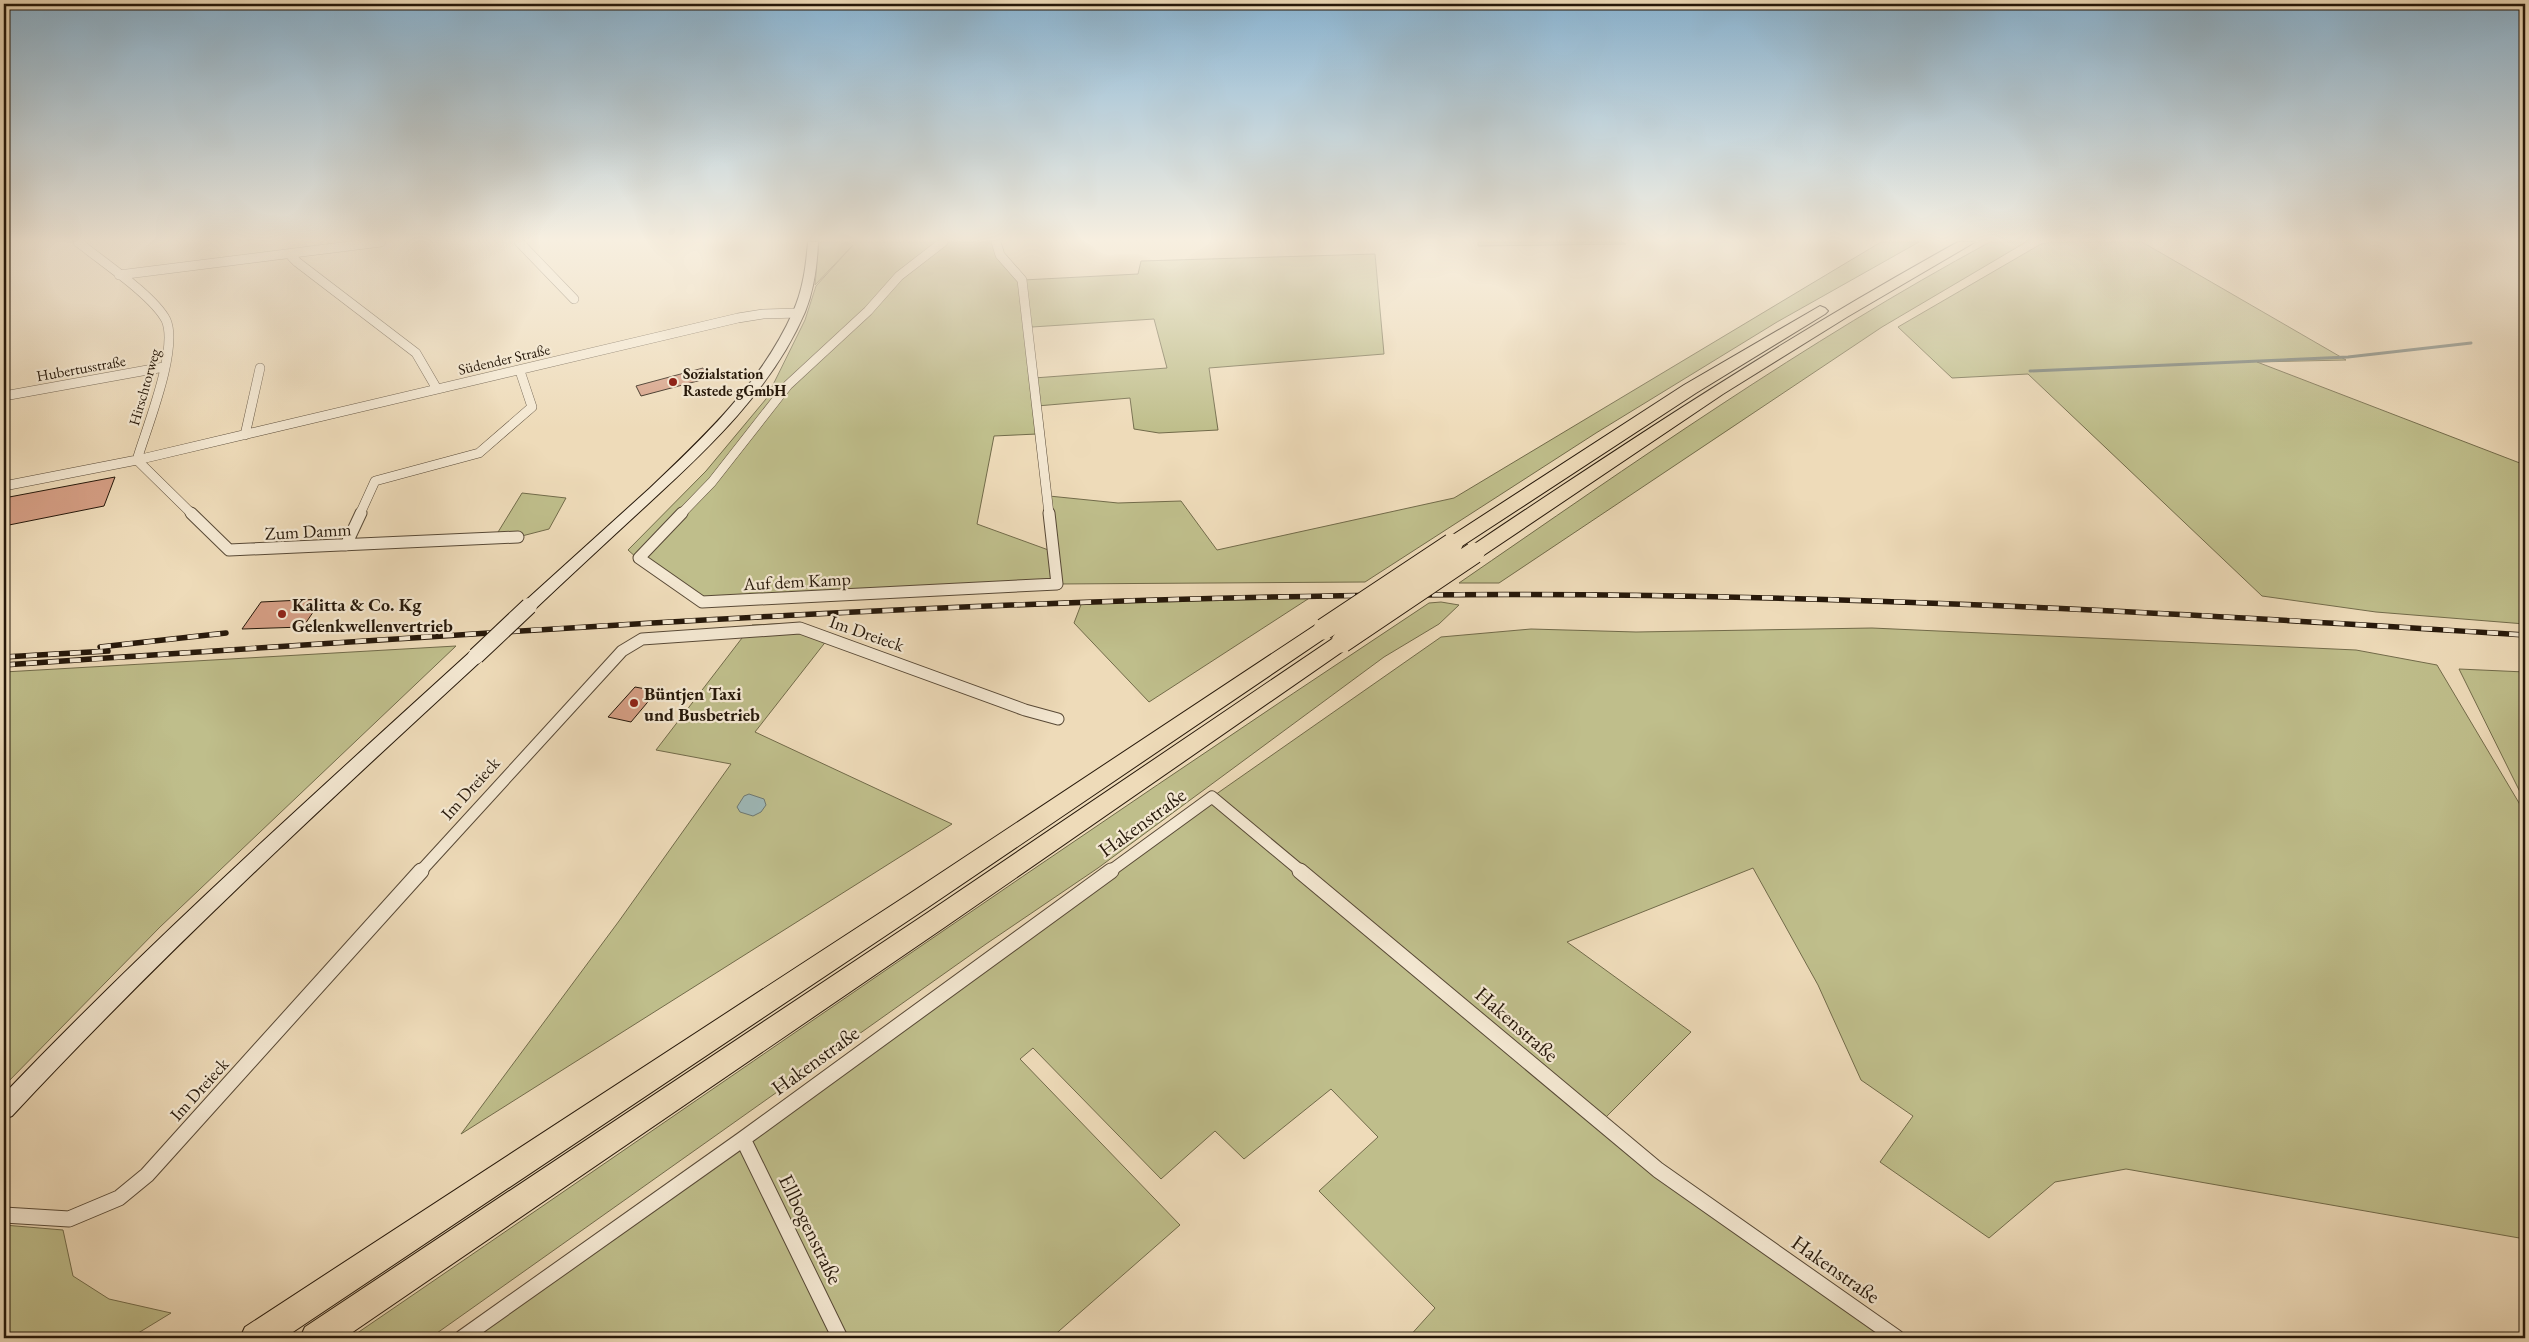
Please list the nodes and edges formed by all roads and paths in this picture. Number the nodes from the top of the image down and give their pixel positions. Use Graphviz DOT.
graph roads {
  1 [pos="153,305"];
  2 [pos="353,305"];
  3 [pos="801,305"];
  4 [pos="874,305"];
  5 [pos="1025,305"];
  6 [pos="1830,305"];
  7 [pos="1858,305"];
  8 [pos="798,313"];
  9 [pos="164,367"];
  10 [pos="260,368"];
  11 [pos="520,371"];
  12 [pos="437,389"];
  13 [pos="4,396"];
  14 [pos="245,435"];
  15 [pos="137,460"];
  16 [pos="4,486"];
  17 [pos="518,537"];
  18 [pos="346,545"];
  19 [pos="1333,636"];
  20 [pos="1058,719"];
  21 [pos="4,1109"];
  22 [pos="743,1139"];
  23 [pos="4,1215"];
  24 [pos="256,1338"];
  25 [pos="316,1338"];
  26 [pos="462,1338"];
  27 [pos="840,1338"];
  28 [pos="1897,1338"];
  1 -- 9 [label="street, Hirschtorweg"];
  2 -- 12 [label="street"];
  3 -- 8 [label="street"];
  4 -- 5 [label="street, Auf dem Kamp"];
  6 -- 19 [label="highway, bridge"];
  7 -- 19 [label="highway, bridge"];
  8 -- 11 [label="street, Südender Straße"];
  8 -- 21 [label="street, bridge"];
  9 -- 13 [label="street, Hubertusstraße"];
  9 -- 15 [label="street, Hirschtorweg"];
  10 -- 14 [label="street"];
  11 -- 12 [label="street, Südender Straße"];
  11 -- 18 [label="street"];
  12 -- 14 [label="street, Südender Straße"];
  14 -- 15 [label="street, Südender Straße"];
  15 -- 16 [label="street, Südender Straße"];
  15 -- 18 [label="street, Zum Damm"];
  17 -- 18 [label="street, Zum Damm"];
  19 -- 24 [label="highway"];
  19 -- 25 [label="highway"];
  20 -- 23 [label="street, Im Dreieck"];
  22 -- 26 [label="street, Hakenstraße"];
  22 -- 27 [label="street, Ellbogenstraße"];
  22 -- 28 [label="street, Hakenstraße"];
}
